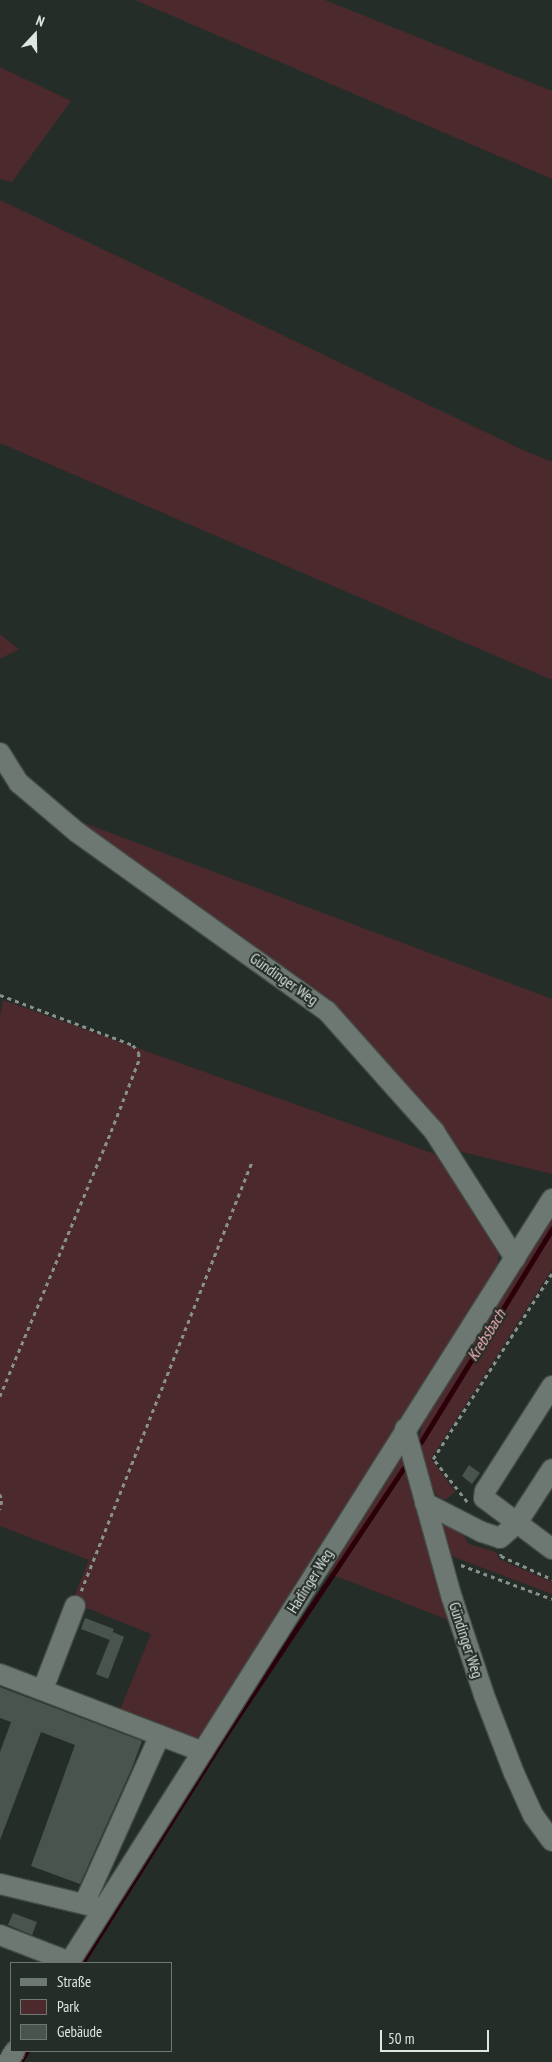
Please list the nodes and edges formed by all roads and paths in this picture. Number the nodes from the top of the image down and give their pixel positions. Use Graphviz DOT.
graph roads {
  1 [pos="0,753"];
  2 [pos="0,995"];
  3 [pos="252,1161"];
  4 [pos="552,1199"];
  5 [pos="515,1258"];
  6 [pos="552,1273"];
  7 [pos="552,1386"];
  8 [pos="0,1397"];
  9 [pos="405,1430"];
  10 [pos="552,1469"];
  11 [pos="0,1494"];
  12 [pos="426,1502"];
  13 [pos="470,1506"];
  14 [pos="0,1510"];
  15 [pos="517,1523"];
  16 [pos="496,1536"];
  17 [pos="552,1549"];
  18 [pos="440,1558"];
  19 [pos="552,1579"];
  20 [pos="552,1599"];
  21 [pos="75,1606"];
  22 [pos="0,1674"];
  23 [pos="43,1689"];
  24 [pos="160,1735"];
  25 [pos="204,1752"];
  26 [pos="552,1841"];
  27 [pos="0,1884"];
  28 [pos="84,1904"];
  29 [pos="103,1908"];
  30 [pos="0,1935"];
  31 [pos="69,1962"];
  1 -- 5 [label="street, Gündinger Weg"];
  2 -- 8 [label="path"];
  3 -- 21 [label="path"];
  4 -- 5 [label="street, Hadinger Weg"];
  5 -- 9 [label="street, Hadinger Weg"];
  6 -- 13 [label="path"];
  7 -- 15 [label="street"];
  9 -- 12 [label="street, Gündinger Weg"];
  9 -- 25 [label="street, Hadinger Weg"];
  10 -- 15 [label="street"];
  11 -- 14 [label="path"];
  12 -- 16 [label="street"];
  12 -- 18 [label="street, Gündinger Weg"];
  15 -- 16 [label="street"];
  15 -- 17 [label="street"];
  16 -- 19 [label="path"];
  18 -- 20 [label="path"];
  18 -- 26 [label="street, Gündinger Weg"];
  21 -- 23 [label="street"];
  22 -- 23 [label="street"];
  23 -- 24 [label="street"];
  24 -- 25 [label="street"];
  24 -- 28 [label="street"];
  25 -- 29 [label="street, Hadinger Weg"];
  27 -- 28 [label="street"];
  28 -- 29 [label="street"];
  29 -- 31 [label="street, Hadinger Weg"];
  30 -- 31 [label="street"];
}
